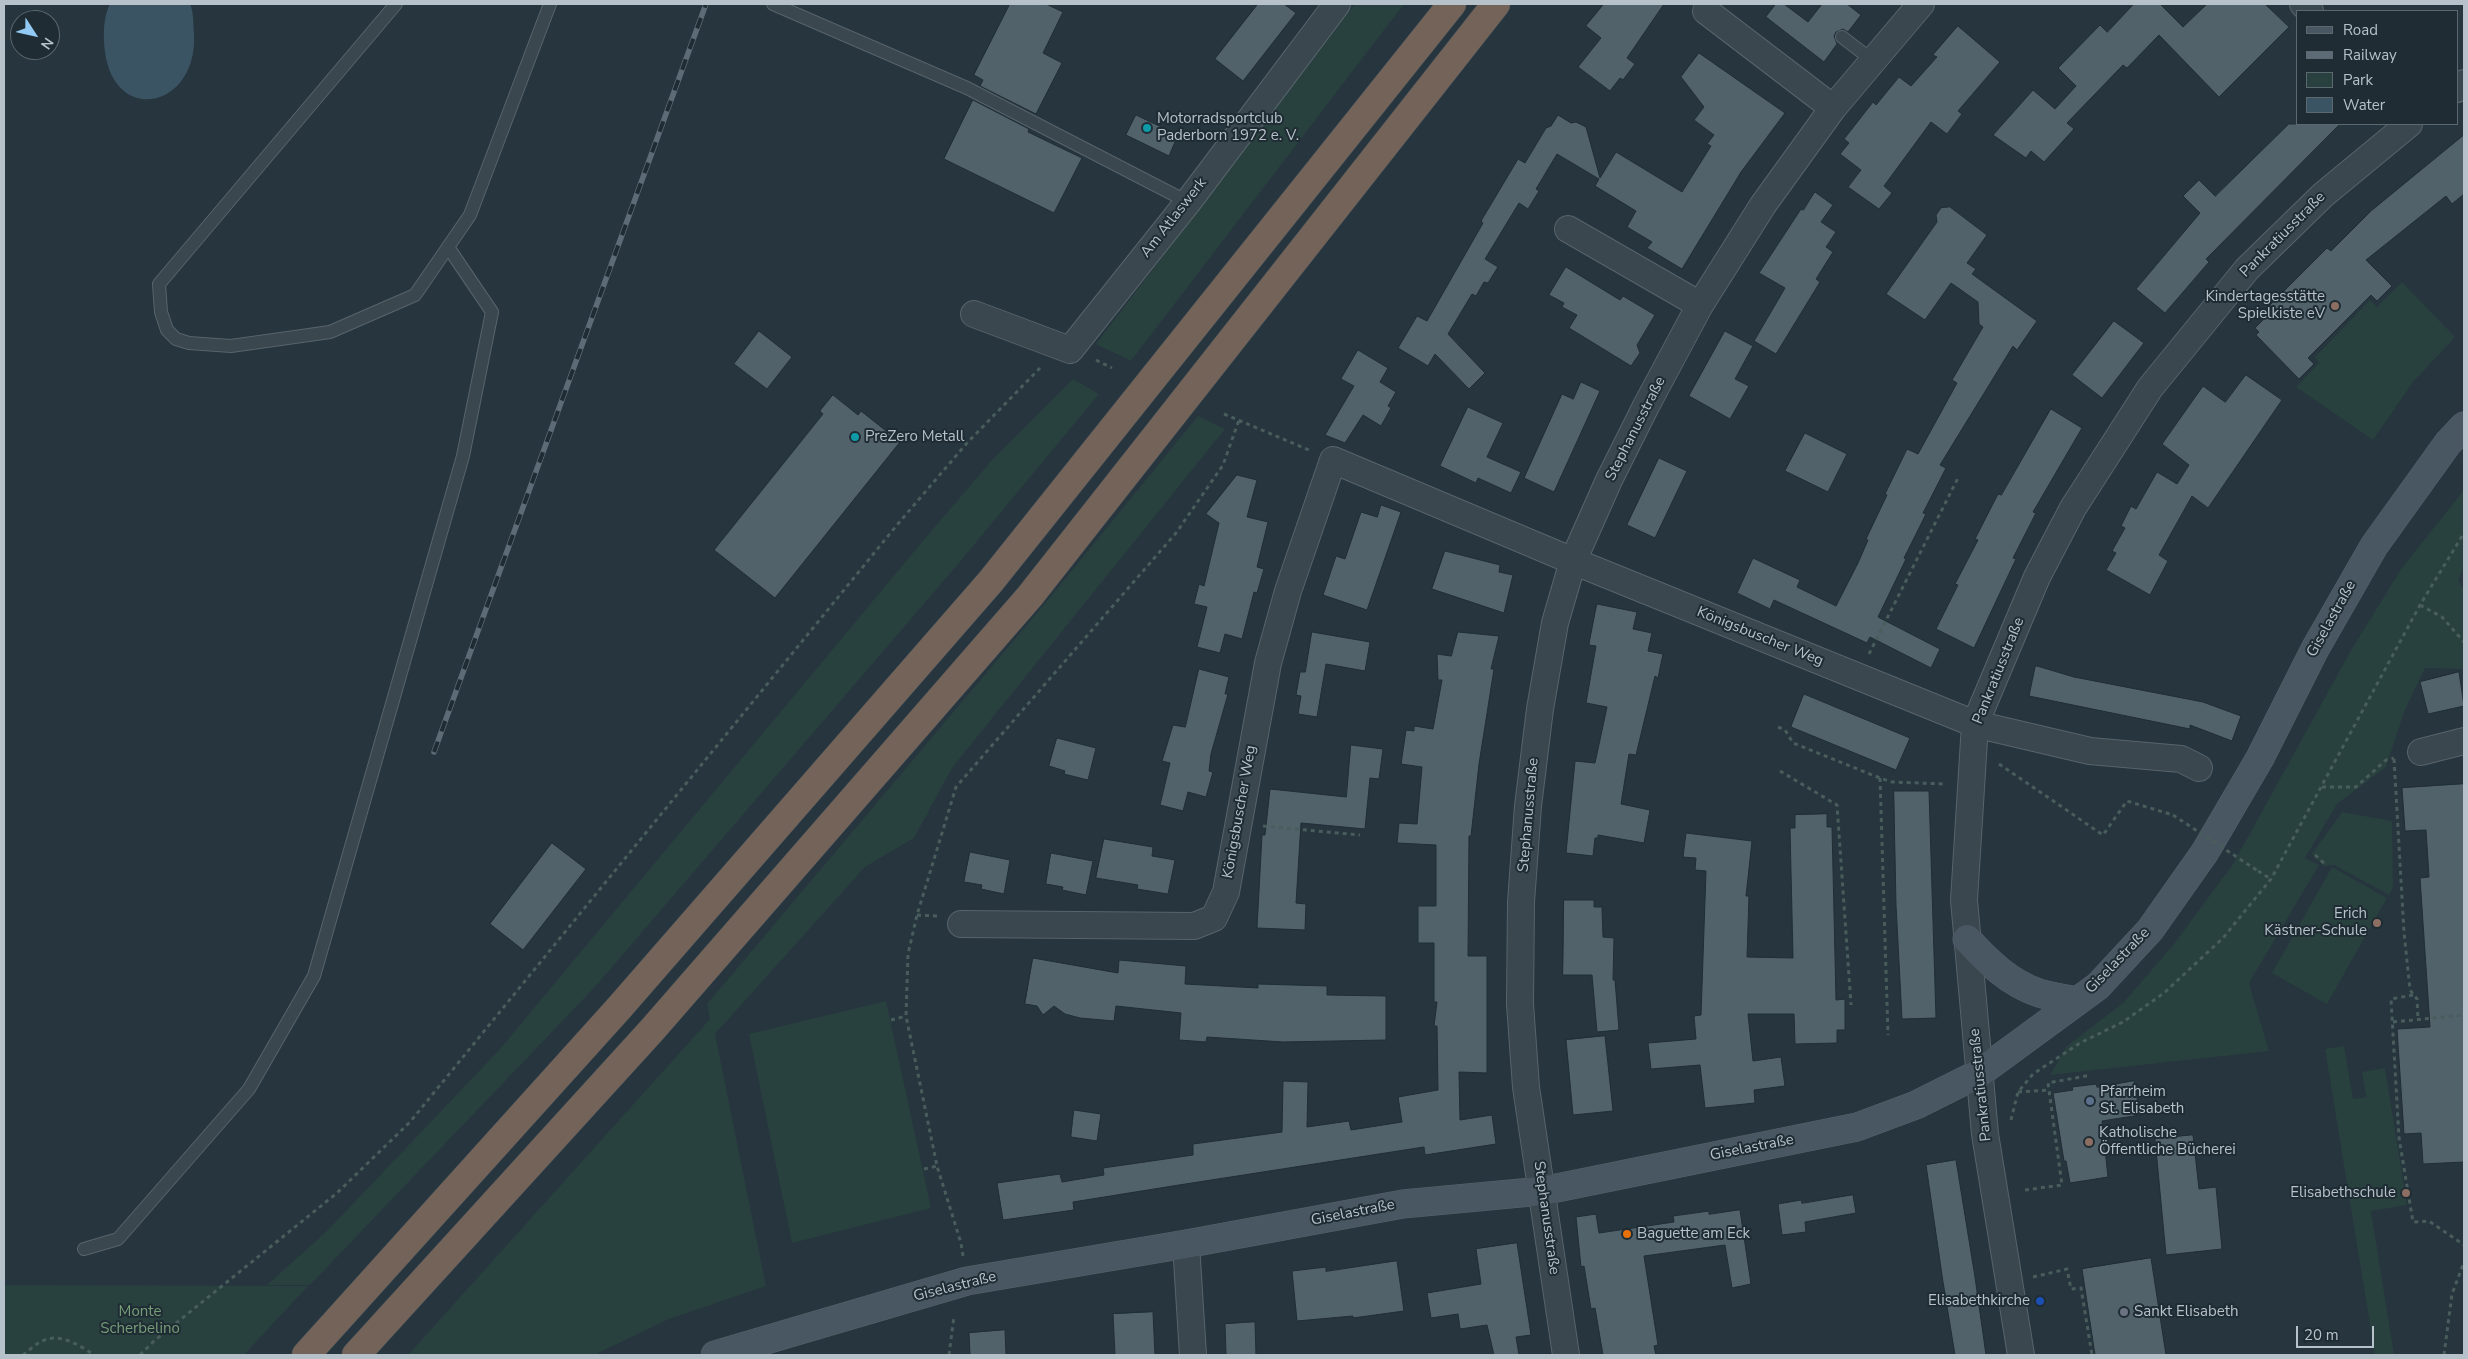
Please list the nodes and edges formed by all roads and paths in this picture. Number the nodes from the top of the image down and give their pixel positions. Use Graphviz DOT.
graph roads {
  1 [pos="396,4"];
  2 [pos="550,4"];
  3 [pos="773,4"];
  4 [pos="1337,4"];
  5 [pos="1452,4"];
  6 [pos="1496,4"];
  7 [pos="1921,4"];
  8 [pos="1706,11"];
  9 [pos="1842,38"];
  10 [pos="1872,60"];
  11 [pos="1833,108"];
  12 [pos="2408,125"];
  13 [pos="1188,202"];
  14 [pos="1568,229"];
  15 [pos="448,246"];
  16 [pos="1700,305"];
  17 [pos="974,314"];
  18 [pos="1070,350"];
  19 [pos="1224,414"];
  20 [pos="1239,420"];
  21 [pos="2464,426"];
  22 [pos="1333,460"];
  23 [pos="1959,476"];
  24 [pos="2464,533"];
  25 [pos="1573,561"];
  26 [pos="2420,605"];
  27 [pos="2464,642"];
  28 [pos="1857,677"];
  29 [pos="1975,724"];
  30 [pos="1778,727"];
  31 [pos="2464,741"];
  32 [pos="2421,752"];
  33 [pos="2199,768"];
  34 [pos="1780,771"];
  35 [pos="1880,778"];
  36 [pos="1971,785"];
  37 [pos="2322,787"];
  38 [pos="1238,822"];
  39 [pos="1360,835"];
  40 [pos="2314,855"];
  41 [pos="2325,864"];
  42 [pos="2271,879"];
  43 [pos="961,924"];
  44 [pos="1967,939"];
  45 [pos="2413,995"];
  46 [pos="2078,1001"];
  47 [pos="1850,1005"];
  48 [pos="2464,1015"];
  49 [pos="906,1016"];
  50 [pos="2418,1019"];
  51 [pos="891,1020"];
  52 [pos="2393,1022"];
  53 [pos="1888,1035"];
  54 [pos="1978,1074"];
  55 [pos="2092,1075"];
  56 [pos="2049,1090"];
  57 [pos="2018,1092"];
  58 [pos="1985,1134"];
  59 [pos="937,1166"];
  60 [pos="924,1169"];
  61 [pos="2025,1190"];
  62 [pos="1542,1191"];
  63 [pos="1186,1244"];
  64 [pos="2464,1245"];
  65 [pos="84,1249"];
  66 [pos="2464,1262"];
  67 [pos="967,1281"];
  68 [pos="2010,1288"];
  69 [pos="954,1316"];
  70 [pos="23,1355"];
  71 [pos="94,1355"];
  72 [pos="140,1355"];
  73 [pos="306,1355"];
  74 [pos="356,1355"];
  75 [pos="715,1355"];
  76 [pos="949,1355"];
  77 [pos="1193,1355"];
  78 [pos="1566,1355"];
  79 [pos="2021,1355"];
  80 [pos="2092,1355"];
  81 [pos="2444,1355"];
  1 -- 15 [label="lane"];
  2 -- 15 [label="lane"];
  3 -- 13 [label="lane"];
  4 -- 13 [label="street, Am Atlaswerk"];
  5 -- 73 [label="highway"];
  6 -- 74 [label="highway"];
  7 -- 10 [label="street, Stephanusstraße"];
  8 -- 11 [label="street"];
  9 -- 10 [label="lane"];
  10 -- 11 [label="street, Stephanusstraße"];
  11 -- 16 [label="street, Stephanusstraße"];
  12 -- 29 [label="street, Pankratiusstraße"];
  13 -- 18 [label="street, Am Atlaswerk"];
  14 -- 16 [label="street"];
  15 -- 65 [label="lane"];
  16 -- 25 [label="street, Stephanusstraße"];
  17 -- 18 [label="street"];
  18 -- 72 [label="path"];
  19 -- 20 [label="path"];
  20 -- 22 [label="path"];
  20 -- 49 [label="path"];
  21 -- 46 [label="main road, Giselastraße"];
  22 -- 25 [label="street, Königsbuscher Weg"];
  22 -- 38 [label="street, Königsbuscher Weg"];
  23 -- 28 [label="path"];
  24 -- 26 [label="path"];
  25 -- 28 [label="street, Königsbuscher Weg"];
  25 -- 62 [label="street, Stephanusstraße"];
  26 -- 27 [label="path"];
  26 -- 37 [label="path"];
  28 -- 29 [label="street, Königsbuscher Weg"];
  29 -- 33 [label="street, Königsbuscher Weg"];
  29 -- 36 [label="street, Pankratiusstraße"];
  29 -- 42 [label="path, bridge"];
  30 -- 35 [label="path"];
  31 -- 32 [label="street"];
  34 -- 47 [label="path"];
  35 -- 36 [label="path"];
  35 -- 53 [label="path"];
  36 -- 44 [label="street, Pankratiusstraße"];
  37 -- 42 [label="path"];
  37 -- 45 [label="path"];
  38 -- 39 [label="path"];
  38 -- 43 [label="street, Königsbuscher Weg"];
  40 -- 41 [label="path"];
  42 -- 57 [label="path"];
  44 -- 46 [label="main road"];
  44 -- 54 [label="street, Pankratiusstraße"];
  45 -- 50 [label="path"];
  45 -- 52 [label="path"];
  46 -- 54 [label="main road, Giselastraße"];
  48 -- 50 [label="path"];
  49 -- 51 [label="path"];
  49 -- 59 [label="path"];
  50 -- 52 [label="path"];
  52 -- 64 [label="path"];
  54 -- 58 [label="street, Pankratiusstraße"];
  54 -- 62 [label="main road, Giselastraße"];
  55 -- 56 [label="path"];
  56 -- 57 [label="path"];
  56 -- 61 [label="path"];
  57 -- 58 [label="path"];
  58 -- 68 [label="street, Pankratiusstraße"];
  59 -- 60 [label="path"];
  59 -- 67 [label="path"];
  62 -- 63 [label="main road, Giselastraße"];
  62 -- 78 [label="street, Stephanusstraße"];
  63 -- 67 [label="main road, Giselastraße"];
  63 -- 77 [label="street"];
  66 -- 81 [label="path"];
  67 -- 75 [label="main road, Giselastraße"];
  68 -- 79 [label="street, Pankratiusstraße"];
  68 -- 80 [label="path"];
  69 -- 76 [label="path"];
  70 -- 71 [label="path"];
}
